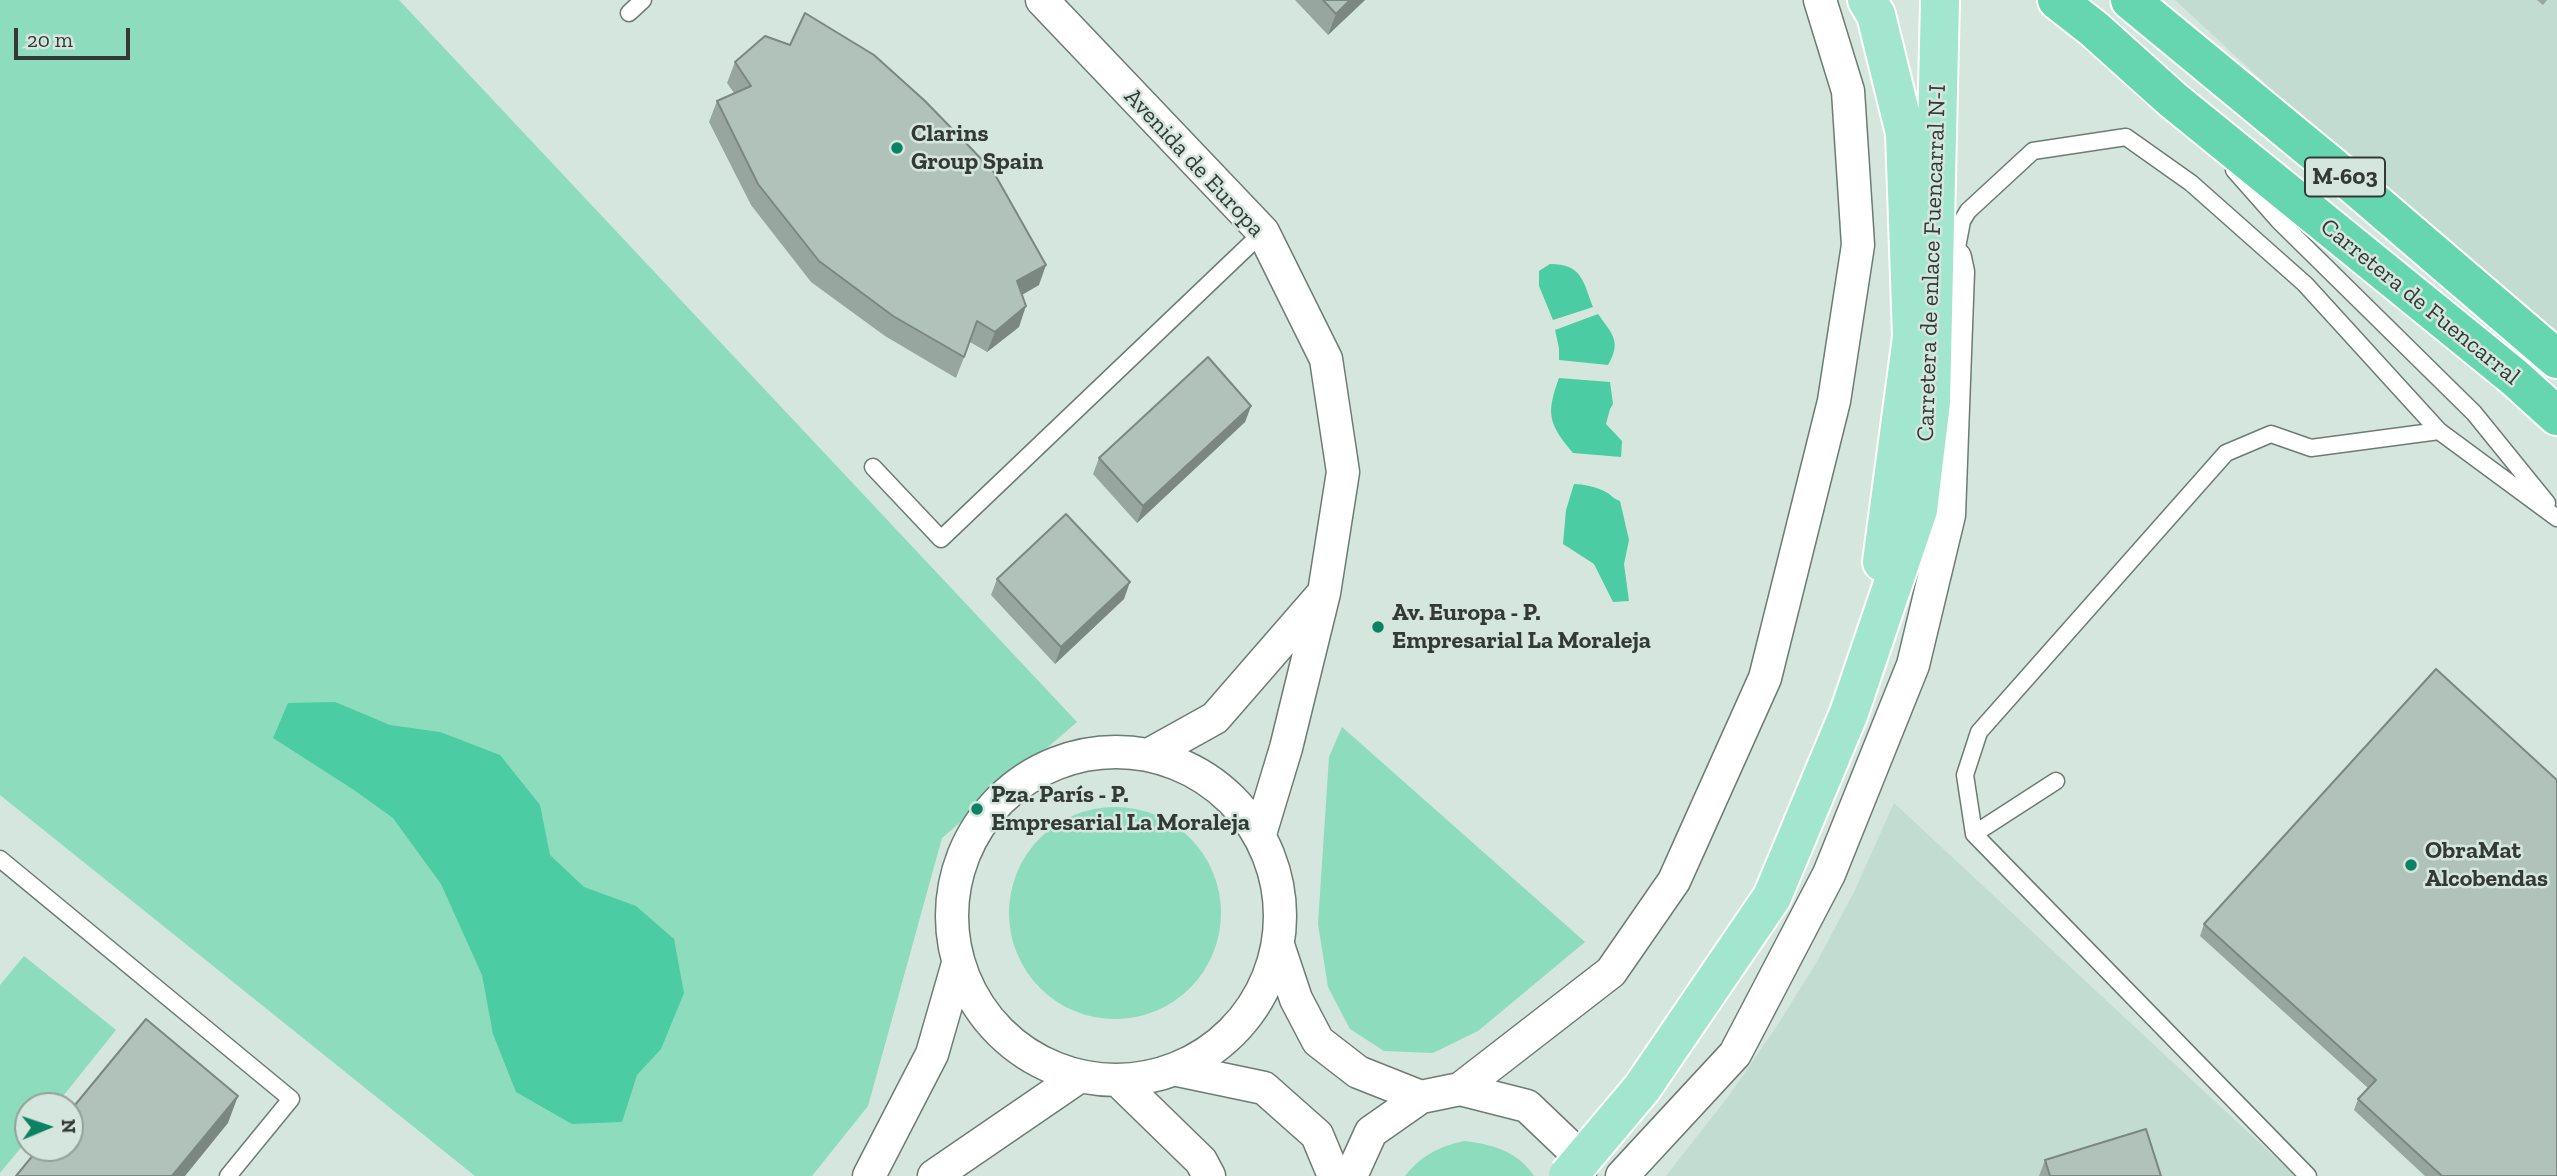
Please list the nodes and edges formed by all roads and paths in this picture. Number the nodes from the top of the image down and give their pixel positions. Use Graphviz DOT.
graph roads {
  1 [pos="643,0"];
  2 [pos="1042,0"];
  3 [pos="1820,0"];
  4 [pos="1867,0"];
  5 [pos="1941,0"];
  6 [pos="2057,0"];
  7 [pos="2130,0"];
  8 [pos="629,13"];
  9 [pos="2173,100"];
  10 [pos="1263,232"];
  11 [pos="1955,258"];
  12 [pos="1935,296"];
  13 [pos="2557,359"];
  14 [pos="2557,416"];
  15 [pos="2439,431"];
  16 [pos="873,467"];
  17 [pos="2557,517"];
  18 [pos="1324,593"];
  19 [pos="1871,644"];
  20 [pos="1152,753"];
  21 [pos="2056,781"];
  22 [pos="1260,834"];
  23 [pos="1974,834"];
  24 [pos="0,859"];
  25 [pos="1279,948"];
  26 [pos="957,967"];
  27 [pos="1178,1070"];
  28 [pos="1077,1078"];
  29 [pos="1124,1086"];
  30 [pos="1460,1089"];
  31 [pos="1421,1097"];
  32 [pos="228,1176"];
  33 [pos="869,1176"];
  34 [pos="934,1176"];
  35 [pos="1209,1176"];
  36 [pos="1334,1176"];
  37 [pos="1351,1176"];
  38 [pos="1568,1176"];
  39 [pos="1580,1176"];
  40 [pos="1622,1176"];
  41 [pos="2308,1176"];
  1 -- 8 [label="lane"];
  2 -- 10 [label="street, Avenida de Europa"];
  3 -- 30 [label="street"];
  4 -- 19 [label="main road, Carretera de enlace Fuencarral N-I"];
  5 -- 12 [label="main road, Carretera de enlace Fuencarral N-I"];
  6 -- 9 [label="highway, Carretera de Fuencarral / M-603"];
  7 -- 13 [label="highway, Carretera de Fuencarral / M-603"];
  9 -- 14 [label="highway, Carretera de Fuencarral / M-603"];
  9 -- 17 [label="lane"];
  10 -- 16 [label="lane"];
  10 -- 18 [label="street, Avenida de Europa"];
  11 -- 12 [label="street"];
  11 -- 15 [label="lane"];
  11 -- 40 [label="street"];
  12 -- 19 [label="main road, Carretera de enlace Fuencarral N-I"];
  15 -- 17 [label="lane"];
  15 -- 23 [label="lane"];
  18 -- 20 [label="street"];
  18 -- 22 [label="street, Avenida de Europa"];
  19 -- 38 [label="main road, Carretera de enlace Fuencarral N-I, bridge"];
  20 -- 22 [label="street"];
  20 -- 26 [label="street"];
  21 -- 23 [label="lane"];
  22 -- 25 [label="street"];
  23 -- 41 [label="lane"];
  24 -- 32 [label="lane"];
  25 -- 27 [label="street"];
  25 -- 31 [label="street"];
  26 -- 28 [label="street"];
  26 -- 33 [label="street"];
  27 -- 29 [label="street"];
  27 -- 36 [label="street"];
  28 -- 29 [label="street"];
  28 -- 34 [label="street"];
  29 -- 35 [label="street"];
  30 -- 31 [label="street"];
  30 -- 39 [label="street"];
  31 -- 37 [label="street"];
}
